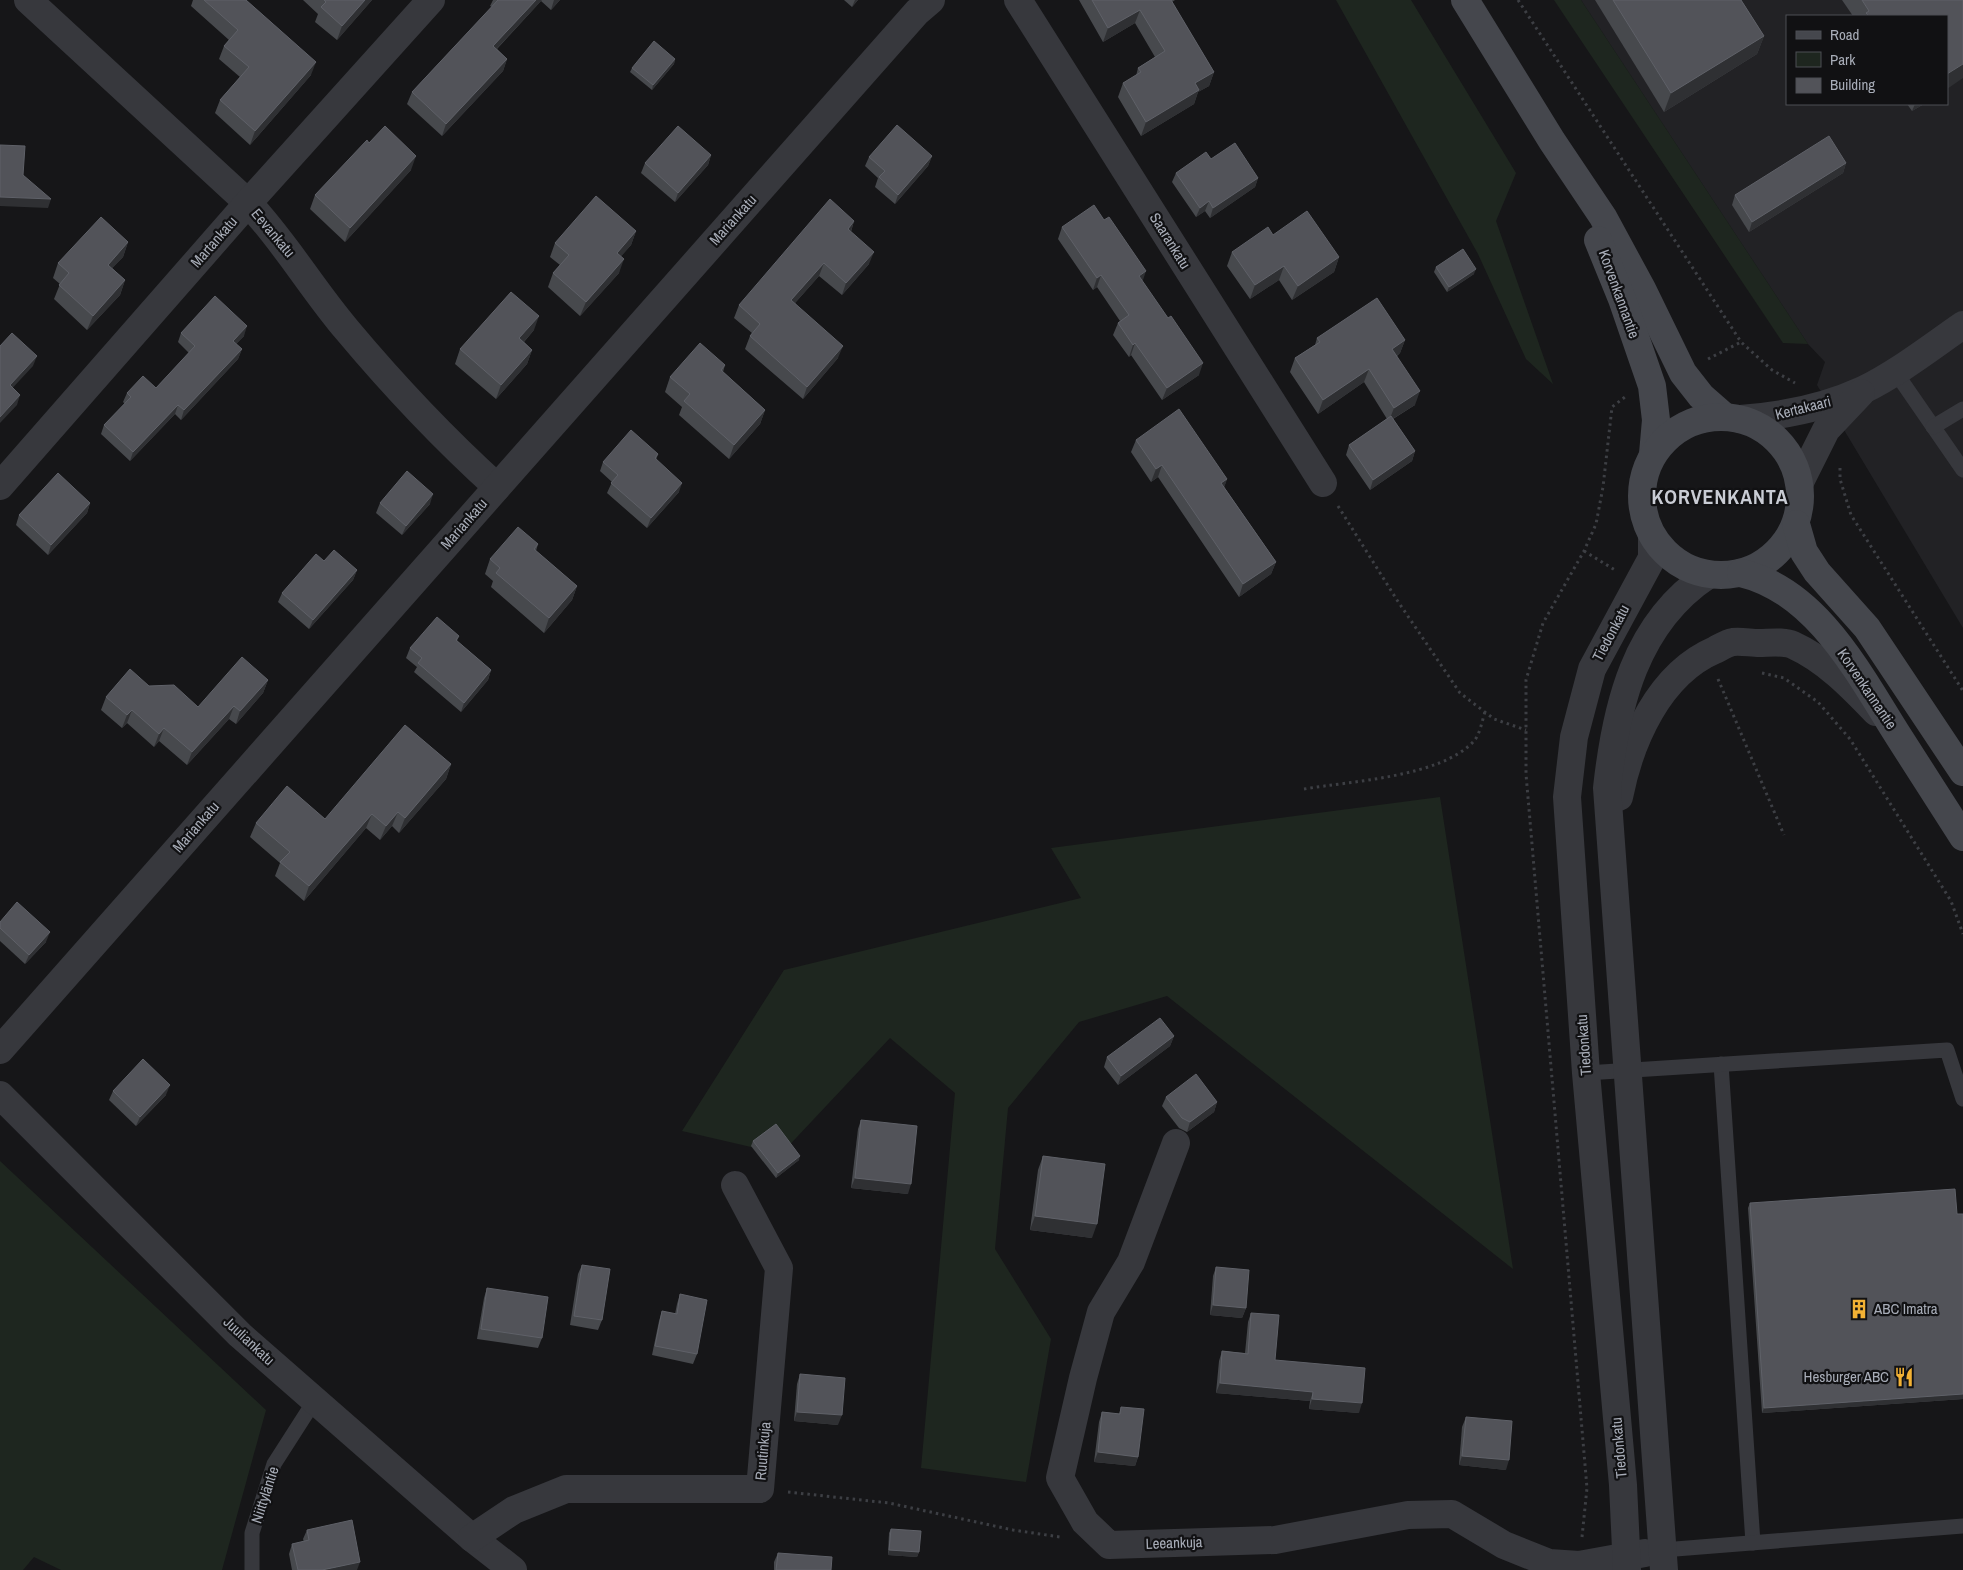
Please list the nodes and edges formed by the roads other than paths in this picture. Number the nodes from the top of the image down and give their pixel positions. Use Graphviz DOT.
graph roads {
  1 [pos="28,0"];
  2 [pos="431,0"];
  3 [pos="931,0"];
  4 [pos="1018,0"];
  5 [pos="1465,0"];
  6 [pos="1552,141"];
  7 [pos="248,203"];
  8 [pos="1963,325"];
  9 [pos="1894,370"];
  10 [pos="1963,409"];
  11 [pos="1732,418"];
  12 [pos="1819,419"];
  13 [pos="1933,427"];
  14 [pos="1653,454"];
  15 [pos="1963,470"];
  16 [pos="1800,482"];
  17 [pos="1322,483"];
  18 [pos="0,486"];
  19 [pos="497,486"];
  20 [pos="1796,524"];
  21 [pos="1652,536"];
  22 [pos="1742,574"];
  23 [pos="1708,575"];
  24 [pos="1900,738"];
  25 [pos="1963,772"];
  26 [pos="1963,837"];
  27 [pos="1610,845"];
  28 [pos="0,1050"];
  29 [pos="1721,1064"];
  30 [pos="1626,1070"];
  31 [pos="1586,1073"];
  32 [pos="0,1095"];
  33 [pos="1963,1099"];
  34 [pos="1176,1143"];
  35 [pos="735,1186"];
  36 [pos="315,1400"];
  37 [pos="1963,1526"];
  38 [pos="472,1538"];
  39 [pos="1752,1543"];
  40 [pos="1664,1560"];
  41 [pos="1627,1563"];
  42 [pos="252,1570"];
  43 [pos="513,1570"];
  1 -- 7 [label="street, Eevankatu"];
  2 -- 7 [label="street, Martankatu"];
  3 -- 19 [label="street, Mariankatu"];
  4 -- 17 [label="street, Saarankatu"];
  5 -- 6 [label="main road, Korvenkannantie"];
  6 -- 11 [label="main road, Korvenkannantie"];
  6 -- 14 [label="main road, Korvenkannantie"];
  7 -- 18 [label="street, Martankatu"];
  7 -- 19 [label="street, Eevankatu"];
  8 -- 9 [label="street, Kertakaari"];
  9 -- 12 [label="street, Kertakaari"];
  9 -- 13 [label="lane"];
  10 -- 13 [label="lane"];
  11 -- 12 [label="street, Kertakaari"];
  11 -- 14 [label="main road"];
  11 -- 16 [label="main road"];
  12 -- 16 [label="street, Kertakaari"];
  13 -- 15 [label="lane"];
  14 -- 21 [label="main road"];
  16 -- 20 [label="main road"];
  19 -- 28 [label="street, Mariankatu"];
  20 -- 22 [label="main road"];
  20 -- 25 [label="main road"];
  21 -- 23 [label="main road"];
  21 -- 31 [label="street, Tiedonkatu"];
  22 -- 23 [label="main road"];
  22 -- 24 [label="main road, Korvenkannantie"];
  23 -- 27 [label="street"];
  24 -- 26 [label="main road, Korvenkannantie"];
  24 -- 27 [label="street"];
  27 -- 30 [label="street"];
  29 -- 30 [label="lane"];
  29 -- 33 [label="lane"];
  29 -- 39 [label="lane"];
  30 -- 31 [label="lane"];
  30 -- 40 [label="street"];
  31 -- 41 [label="street, Tiedonkatu"];
  32 -- 36 [label="street, Juuliankatu"];
  34 -- 41 [label="street, Leeankuja"];
  35 -- 38 [label="street, Ruutinkuja"];
  36 -- 38 [label="street, Juuliankatu"];
  36 -- 42 [label="lane, Niittyläntie"];
  37 -- 39 [label="lane"];
  38 -- 43 [label="street, Juuliankatu"];
  39 -- 40 [label="lane"];
  40 -- 41 [label="street, Leeankuja"];
}
